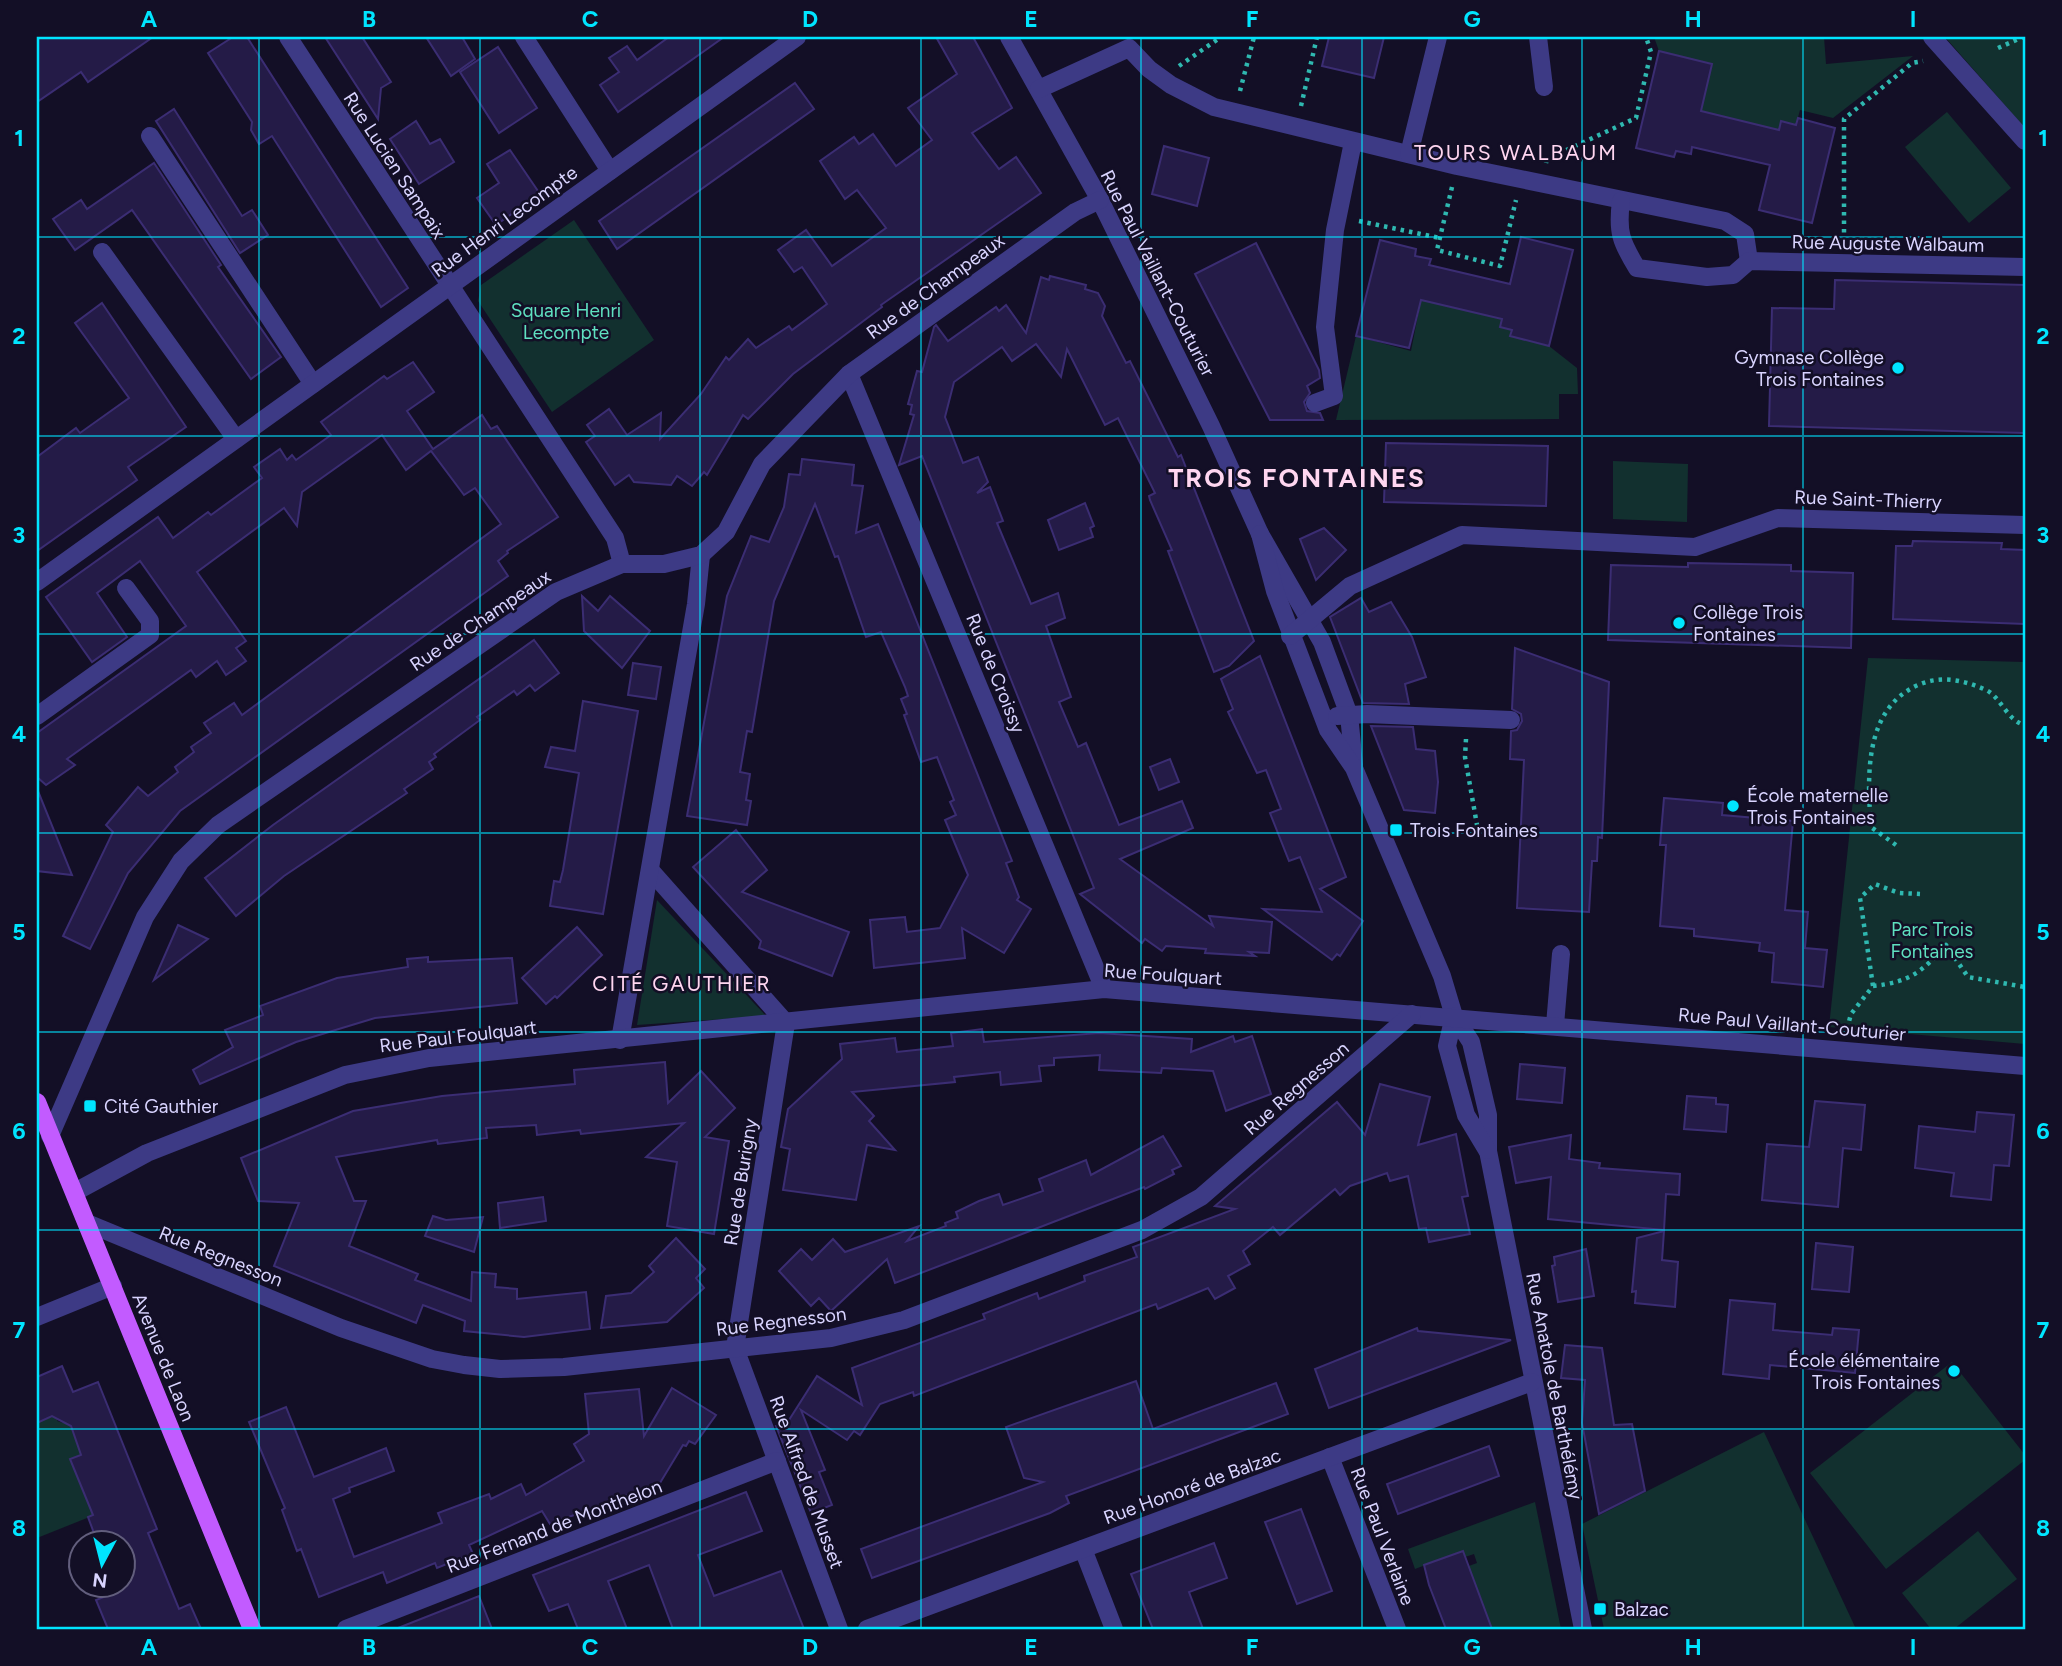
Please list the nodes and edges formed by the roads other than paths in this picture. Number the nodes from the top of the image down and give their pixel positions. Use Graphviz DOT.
graph roads {
  1 [pos="288,37"];
  2 [pos="524,37"];
  3 [pos="797,37"];
  4 [pos="1009,37"];
  5 [pos="1438,37"];
  6 [pos="1538,37"];
  7 [pos="1127,42"];
  8 [pos="1937,43"];
  9 [pos="1544,87"];
  10 [pos="1039,89"];
  11 [pos="150,136"];
  12 [pos="2025,141"];
  13 [pos="1353,142"];
  14 [pos="1409,154"];
  15 [pos="610,171"];
  16 [pos="1100,200"];
  17 [pos="1621,201"];
  18 [pos="102,252"];
  19 [pos="1749,261"];
  20 [pos="2025,267"];
  21 [pos="449,286"];
  22 [pos="849,374"];
  23 [pos="313,384"];
  24 [pos="1315,404"];
  25 [pos="236,439"];
  26 [pos="2025,525"];
  27 [pos="1260,534"];
  28 [pos="701,555"];
  29 [pos="622,564"];
  30 [pos="37,582"];
  31 [pos="126,588"];
  32 [pos="1311,619"];
  33 [pos="1290,636"];
  34 [pos="1349,715"];
  35 [pos="37,716"];
  36 [pos="1323,717"];
  37 [pos="1511,720"];
  38 [pos="1354,768"];
  39 [pos="651,871"];
  40 [pos="1561,954"];
  41 [pos="1104,989"];
  42 [pos="1412,1014"];
  43 [pos="1454,1016"];
  44 [pos="786,1023"];
  45 [pos="1555,1025"];
  46 [pos="620,1040"];
  47 [pos="2025,1066"];
  48 [pos="37,1102"];
  49 [pos="50,1136"];
  50 [pos="75,1192"];
  51 [pos="87,1223"];
  52 [pos="113,1286"];
  53 [pos="37,1317"];
  54 [pos="735,1348"];
  55 [pos="1532,1382"];
  56 [pos="1330,1457"];
  57 [pos="777,1461"];
  58 [pos="1083,1549"];
  59 [pos="252,1629"];
  60 [pos="346,1629"];
  61 [pos="839,1629"];
  62 [pos="867,1629"];
  63 [pos="1114,1629"];
  64 [pos="1397,1629"];
  65 [pos="1583,1629"];
  1 -- 21 [label="street, Rue Lucien Sampaix"];
  2 -- 15 [label="street"];
  3 -- 15 [label="street, Rue Henri Lecompte"];
  4 -- 10 [label="street, Rue Paul Vaillant-Couturier"];
  5 -- 14 [label="street"];
  6 -- 9 [label="street"];
  7 -- 10 [label="street"];
  7 -- 13 [label="street"];
  8 -- 12 [label="street"];
  10 -- 16 [label="street, Rue Paul Vaillant-Couturier"];
  11 -- 23 [label="street"];
  13 -- 14 [label="street"];
  13 -- 24 [label="street"];
  14 -- 17 [label="street"];
  15 -- 21 [label="street, Rue Henri Lecompte"];
  16 -- 22 [label="street, Rue de Champeaux"];
  16 -- 27 [label="street, Rue Paul Vaillant-Couturier"];
  17 -- 19 [label="street"];
  17 -- 19 [label="street, Rue Auguste Walbaum"];
  18 -- 25 [label="street"];
  19 -- 20 [label="street, Rue Auguste Walbaum"];
  21 -- 23 [label="street, Rue Henri Lecompte"];
  21 -- 29 [label="street, Rue Lucien Sampaix"];
  22 -- 28 [label="street, Rue de Champeaux"];
  22 -- 41 [label="street, Rue de Croissy"];
  23 -- 25 [label="street, Rue Henri Lecompte"];
  25 -- 30 [label="street, Rue Henri Lecompte"];
  26 -- 32 [label="street, Rue Saint-Thierry"];
  27 -- 32 [label="street, Rue Paul Vaillant-Couturier"];
  27 -- 33 [label="street, Rue Paul Vaillant-Couturier"];
  28 -- 29 [label="street, Rue de Champeaux"];
  28 -- 39 [label="street"];
  29 -- 49 [label="street, Rue de Champeaux"];
  31 -- 35 [label="street"];
  32 -- 33 [label="street"];
  32 -- 34 [label="street, Rue Paul Vaillant-Couturier"];
  33 -- 36 [label="street, Rue Paul Vaillant-Couturier"];
  34 -- 36 [label="street"];
  34 -- 37 [label="street"];
  34 -- 38 [label="street, Rue Paul Vaillant-Couturier"];
  36 -- 38 [label="street, Rue Paul Vaillant-Couturier"];
  38 -- 43 [label="street, Rue Paul Vaillant-Couturier"];
  39 -- 44 [label="street"];
  39 -- 46 [label="street"];
  40 -- 45 [label="street"];
  41 -- 42 [label="street, Rue Foulquart"];
  41 -- 44 [label="street, Rue Foulquart"];
  42 -- 43 [label="street, Rue Foulquart"];
  42 -- 54 [label="street, Rue Regnesson"];
  43 -- 45 [label="street, Rue Paul Vaillant-Couturier"];
  43 -- 55 [label="street, Rue Anatole de Barthélémy"];
  44 -- 46 [label="street, Rue Foulquart"];
  44 -- 54 [label="street, Rue de Burigny"];
  45 -- 47 [label="street, Rue Paul Vaillant-Couturier"];
  46 -- 50 [label="street, Rue Paul Foulquart"];
  48 -- 49 [label="main road, Avenue de Laon"];
  49 -- 50 [label="main road, Avenue de Laon"];
  50 -- 51 [label="main road, Avenue de Laon"];
  51 -- 52 [label="main road, Avenue de Laon"];
  51 -- 54 [label="street, Rue Regnesson"];
  52 -- 53 [label="street"];
  52 -- 59 [label="main road, Avenue de Laon"];
  54 -- 57 [label="street, Rue Alfred de Musset"];
  55 -- 56 [label="street, Rue Honoré de Balzac"];
  55 -- 65 [label="street, Rue Anatole de Barthélémy"];
  56 -- 58 [label="street, Rue Honoré de Balzac"];
  56 -- 64 [label="street, Rue Paul Verlaine"];
  57 -- 60 [label="street, Rue Fernand de Monthelon"];
  57 -- 61 [label="street, Rue Alfred de Musset"];
  58 -- 62 [label="street, Rue Honoré de Balzac"];
  58 -- 63 [label="street"];
}
